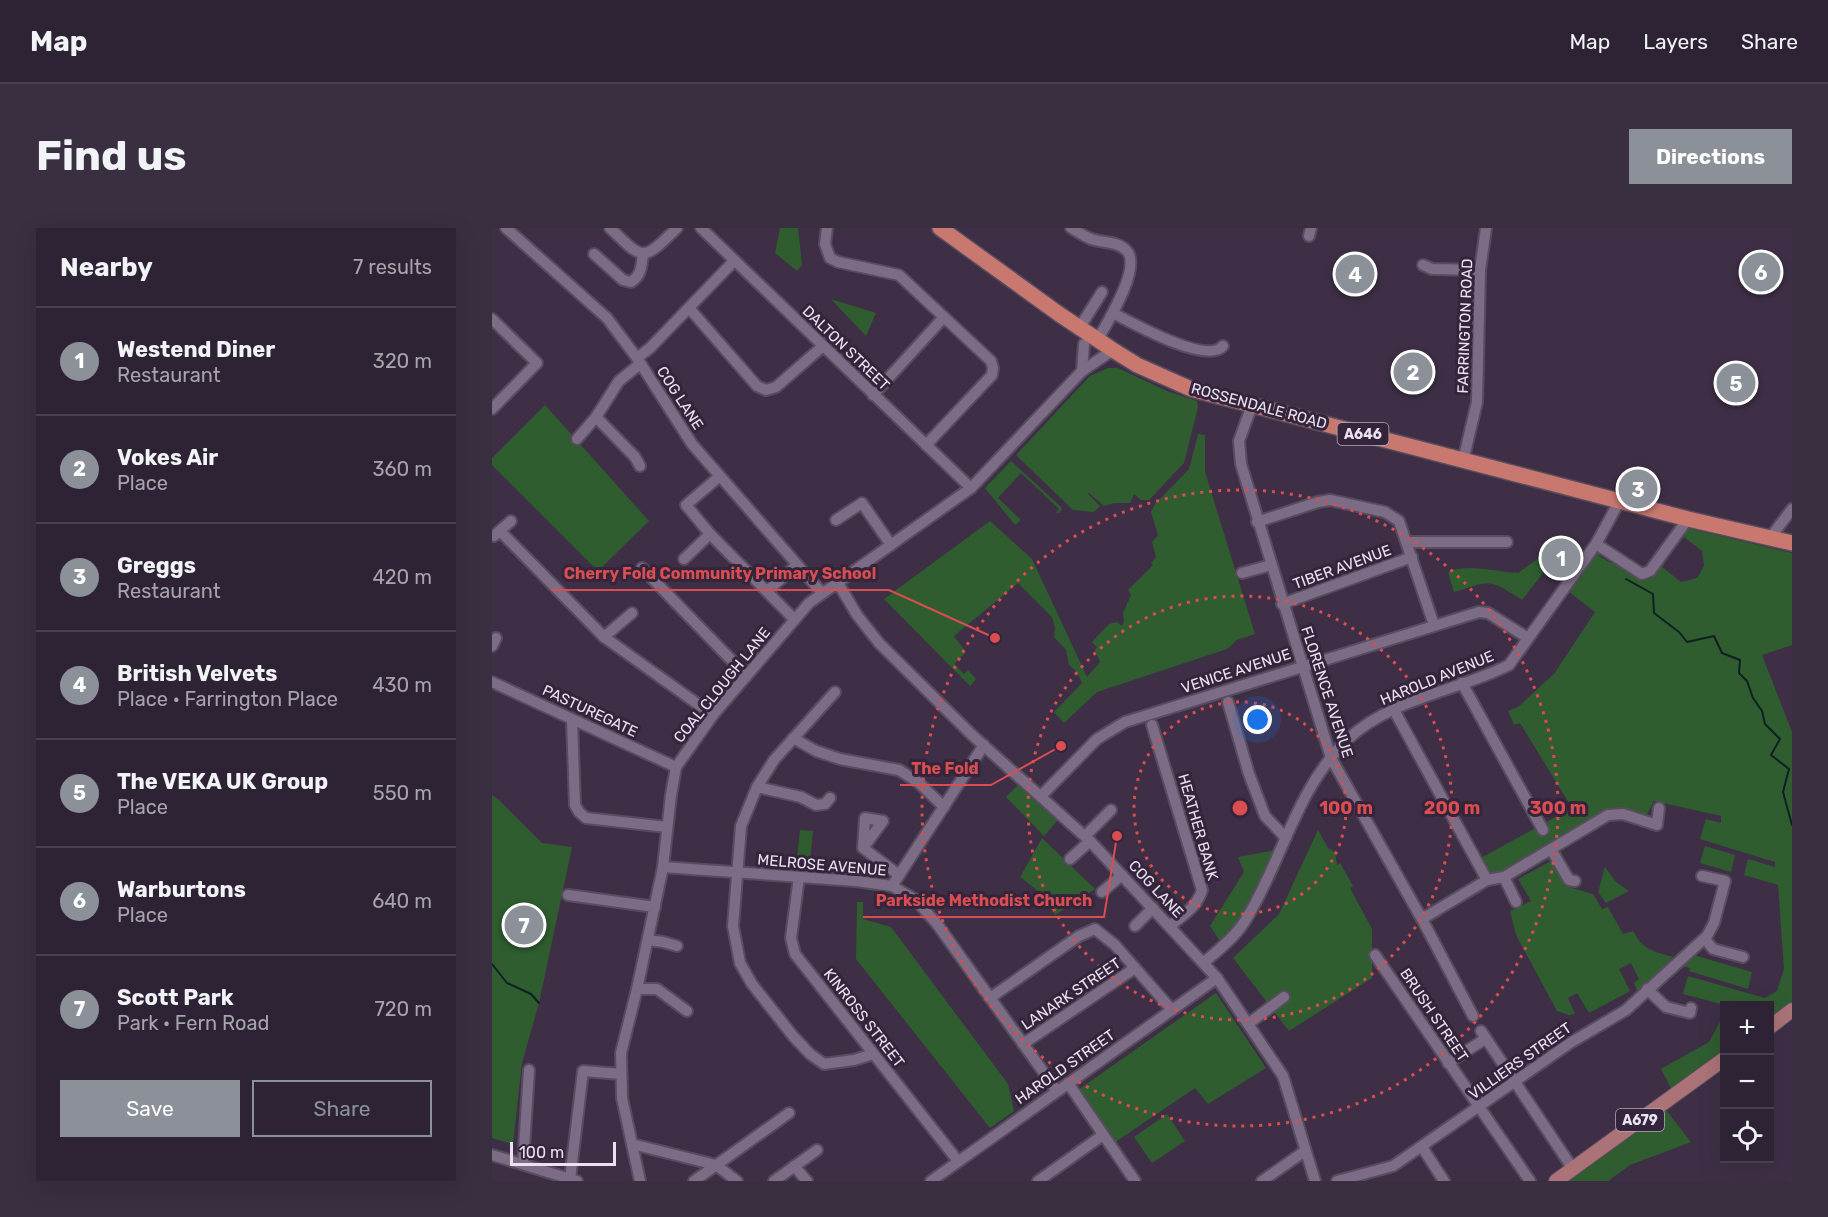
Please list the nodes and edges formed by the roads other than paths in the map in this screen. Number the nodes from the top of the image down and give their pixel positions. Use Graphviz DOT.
graph roads {
  1 [pos="506,228"];
  2 [pos="610,228"];
  3 [pos="677,228"];
  4 [pos="701,228"];
  5 [pos="827,228"];
  6 [pos="940,228"];
  7 [pos="1071,228"];
  8 [pos="1486,228"];
  9 [pos="594,254"];
  10 [pos="643,255"];
  11 [pos="734,261"];
  12 [pos="1423,265"];
  13 [pos="1480,270"];
  14 [pos="1102,291"];
  15 [pos="688,308"];
  16 [pos="1113,313"];
  17 [pos="944,317"];
  18 [pos="493,321"];
  19 [pos="1080,327"];
  20 [pos="1091,342"];
  21 [pos="823,346"];
  22 [pos="1223,346"];
  23 [pos="1113,350"];
  24 [pos="638,361"];
  25 [pos="1082,371"];
  26 [pos="873,395"];
  27 [pos="1252,405"];
  28 [pos="492,409"];
  29 [pos="596,417"];
  30 [pos="577,439"];
  31 [pos="926,445"];
  32 [pos="1463,461"];
  33 [pos="640,466"];
  34 [pos="720,476"];
  35 [pos="971,488"];
  36 [pos="1619,502"];
  37 [pos="1792,509"];
  38 [pos="1688,519"];
  39 [pos="836,520"];
  40 [pos="511,521"];
  41 [pos="1257,522"];
  42 [pos="710,534"];
  43 [pos="1770,538"];
  44 [pos="1407,542"];
  45 [pos="1507,542"];
  46 [pos="1792,543"];
  47 [pos="1596,544"];
  48 [pos="891,545"];
  49 [pos="1412,557"];
  50 [pos="684,559"];
  51 [pos="797,565"];
  52 [pos="1271,565"];
  53 [pos="642,568"];
  54 [pos="1242,573"];
  55 [pos="838,583"];
  56 [pos="767,591"];
  57 [pos="822,593"];
  58 [pos="1282,604"];
  59 [pos="632,613"];
  60 [pos="794,619"];
  61 [pos="1434,625"];
  62 [pos="604,637"];
  63 [pos="1528,638"];
  64 [pos="1302,666"];
  65 [pos="746,675"];
  66 [pos="492,682"];
  67 [pos="1462,683"];
  68 [pos="835,692"];
  69 [pos="1228,702"];
  70 [pos="1394,710"];
  71 [pos="713,715"];
  72 [pos="572,720"];
  73 [pos="1152,725"];
  74 [pos="794,738"];
  75 [pos="984,745"];
  76 [pos="1331,758"];
  77 [pos="676,767"];
  78 [pos="757,787"];
  79 [pos="1041,796"];
  80 [pos="830,798"];
  81 [pos="944,807"];
  82 [pos="1659,808"];
  83 [pos="1112,810"];
  84 [pos="667,827"];
  85 [pos="1543,830"];
  86 [pos="1088,838"];
  87 [pos="1286,838"];
  88 [pos="863,848"];
  89 [pos="1551,849"];
  90 [pos="1070,859"];
  91 [pos="663,867"];
  92 [pos="736,872"];
  93 [pos="1122,874"];
  94 [pos="899,875"];
  95 [pos="1702,876"];
  96 [pos="799,877"];
  97 [pos="1504,877"];
  98 [pos="1487,880"];
  99 [pos="1575,881"];
  100 [pos="892,886"];
  101 [pos="1102,892"];
  102 [pos="568,895"];
  103 [pos="1516,903"];
  104 [pos="655,907"];
  105 [pos="1153,908"];
  106 [pos="1422,919"];
  107 [pos="1170,926"];
  108 [pos="1135,927"];
  109 [pos="1705,939"];
  110 [pos="648,940"];
  111 [pos="678,946"];
  112 [pos="1375,955"];
  113 [pos="1743,957"];
  114 [pos="1203,963"];
  115 [pos="1135,968"];
  116 [pos="1217,978"];
  117 [pos="637,989"];
  118 [pos="1647,989"];
  119 [pos="1284,997"];
  120 [pos="990,998"];
  121 [pos="1691,1008"];
  122 [pos="1172,1010"];
  123 [pos="1792,1010"];
  124 [pos="687,1011"];
  125 [pos="1473,1016"];
  126 [pos="1248,1024"];
  127 [pos="1774,1024"];
  128 [pos="1023,1044"];
  129 [pos="873,1054"];
  130 [pos="1448,1063"];
  131 [pos="1720,1063"];
  132 [pos="530,1070"];
  133 [pos="621,1074"];
  134 [pos="1068,1083"];
  135 [pos="1515,1083"];
  136 [pos="1057,1091"];
  137 [pos="1480,1107"];
  138 [pos="789,1113"];
  139 [pos="1103,1135"];
  140 [pos="632,1144"];
  141 [pos="1422,1147"];
  142 [pos="817,1150"];
  143 [pos="1305,1151"];
  144 [pos="492,1155"];
  145 [pos="958,1161"];
  146 [pos="523,1164"];
  147 [pos="716,1165"];
  148 [pos="794,1166"];
  149 [pos="1573,1169"];
  150 [pos="546,1176"];
  151 [pos="574,1180"];
  152 [pos="640,1181"];
  153 [pos="694,1181"];
  154 [pos="737,1181"];
  155 [pos="774,1181"];
  156 [pos="807,1181"];
  157 [pos="931,1181"];
  158 [pos="1038,1181"];
  159 [pos="1136,1181"];
  160 [pos="1262,1181"];
  161 [pos="1315,1181"];
  162 [pos="1336,1181"];
  163 [pos="1444,1181"];
  164 [pos="1530,1181"];
  165 [pos="1556,1181"];
  1 -- 24 [label="street, COG LANE"];
  2 -- 10 [label="street"];
  3 -- 10 [label="street"];
  4 -- 11 [label="street, DALTON STREET"];
  5 -- 17 [label="street"];
  6 -- 19 [label="highway, ROSSENDALE ROAD / A646"];
  7 -- 16 [label="street"];
  8 -- 13 [label="street, FARRINGTON ROAD"];
  9 -- 10 [label="street"];
  11 -- 15 [label="street"];
  11 -- 21 [label="street, DALTON STREET"];
  12 -- 13 [label="street"];
  13 -- 32 [label="street, FARRINGTON ROAD"];
  14 -- 19 [label="street"];
  15 -- 21 [label="street"];
  15 -- 24 [label="street"];
  16 -- 20 [label="street"];
  16 -- 22 [label="street"];
  17 -- 26 [label="street"];
  17 -- 31 [label="street"];
  18 -- 28 [label="street"];
  19 -- 20 [label="highway, ROSSENDALE ROAD / A646"];
  20 -- 23 [label="highway, ROSSENDALE ROAD / A646"];
  20 -- 25 [label="street"];
  21 -- 26 [label="street, DALTON STREET"];
  23 -- 25 [label="street, COAL CLOUGH LANE"];
  23 -- 27 [label="highway, ROSSENDALE ROAD / A646"];
  24 -- 29 [label="street"];
  24 -- 34 [label="street, COG LANE"];
  25 -- 35 [label="street, COAL CLOUGH LANE"];
  26 -- 31 [label="street, DALTON STREET"];
  27 -- 32 [label="highway, ROSSENDALE ROAD / A646"];
  27 -- 41 [label="street, FLORENCE AVENUE"];
  29 -- 30 [label="street"];
  29 -- 33 [label="street"];
  31 -- 35 [label="street, DALTON STREET"];
  32 -- 36 [label="highway, ROSSENDALE ROAD / A646"];
  34 -- 42 [label="street"];
  34 -- 51 [label="street, COG LANE"];
  35 -- 48 [label="street, COAL CLOUGH LANE"];
  36 -- 38 [label="highway, ROSSENDALE ROAD / A646"];
  36 -- 47 [label="street, HAROLD AVENUE"];
  37 -- 43 [label="street"];
  38 -- 43 [label="highway, ROSSENDALE ROAD / A646"];
  38 -- 47 [label="street"];
  39 -- 48 [label="street"];
  40 -- 62 [label="street"];
  41 -- 44 [label="street"];
  41 -- 52 [label="street, FLORENCE AVENUE"];
  42 -- 50 [label="street"];
  42 -- 56 [label="street"];
  43 -- 46 [label="highway, ROSSENDALE ROAD / A646"];
  44 -- 45 [label="street"];
  44 -- 49 [label="street"];
  47 -- 63 [label="street, HAROLD AVENUE"];
  48 -- 55 [label="street, COAL CLOUGH LANE"];
  49 -- 58 [label="street, TIBER AVENUE"];
  49 -- 61 [label="street"];
  51 -- 56 [label="street"];
  51 -- 57 [label="street, COG LANE"];
  52 -- 54 [label="street"];
  52 -- 58 [label="street, FLORENCE AVENUE"];
  53 -- 65 [label="street"];
  55 -- 57 [label="street, COAL CLOUGH LANE"];
  55 -- 75 [label="street, COG LANE"];
  56 -- 60 [label="street"];
  57 -- 60 [label="street, COAL CLOUGH LANE"];
  58 -- 64 [label="street, FLORENCE AVENUE"];
  59 -- 62 [label="street"];
  60 -- 65 [label="street, COAL CLOUGH LANE"];
  61 -- 63 [label="street, VENICE AVENUE"];
  61 -- 64 [label="street, VENICE AVENUE"];
  62 -- 71 [label="street"];
  63 -- 67 [label="street, HAROLD AVENUE"];
  64 -- 76 [label="street, FLORENCE AVENUE"];
  64 -- 79 [label="street, VENICE AVENUE"];
  65 -- 71 [label="street, COAL CLOUGH LANE"];
  66 -- 72 [label="street, PASTUREGATE"];
  67 -- 70 [label="street, HAROLD AVENUE"];
  67 -- 85 [label="street"];
  68 -- 74 [label="street"];
  69 -- 87 [label="street"];
  70 -- 76 [label="street, HAROLD AVENUE"];
  70 -- 98 [label="street"];
  71 -- 77 [label="street, COAL CLOUGH LANE"];
  72 -- 77 [label="street, PASTUREGATE"];
  72 -- 84 [label="street"];
  73 -- 107 [label="street, HEATHER BANK"];
  74 -- 78 [label="street"];
  74 -- 81 [label="street"];
  75 -- 79 [label="street, COG LANE"];
  75 -- 81 [label="street"];
  76 -- 87 [label="street, HAROLD AVENUE"];
  76 -- 106 [label="street, FLORENCE AVENUE"];
  77 -- 84 [label="street, COAL CLOUGH LANE"];
  78 -- 80 [label="street"];
  78 -- 92 [label="street"];
  79 -- 86 [label="street, COG LANE"];
  81 -- 94 [label="street"];
  82 -- 89 [label="street"];
  83 -- 86 [label="street"];
  84 -- 91 [label="street, COAL CLOUGH LANE"];
  86 -- 90 [label="street"];
  86 -- 93 [label="street, COG LANE"];
  87 -- 114 [label="street, HAROLD AVENUE"];
  88 -- 94 [label="street"];
  89 -- 97 [label="street"];
  89 -- 99 [label="street"];
  91 -- 92 [label="street, MELROSE AVENUE"];
  91 -- 104 [label="street, COAL CLOUGH LANE"];
  92 -- 96 [label="street, MELROSE AVENUE"];
  92 -- 129 [label="street"];
  93 -- 101 [label="street"];
  93 -- 105 [label="street, COG LANE"];
  94 -- 100 [label="street"];
  95 -- 109 [label="street, VILLIERS STREET"];
  96 -- 100 [label="street, MELROSE AVENUE"];
  96 -- 129 [label="street, KINROSS STREET"];
  97 -- 98 [label="street"];
  97 -- 103 [label="street"];
  98 -- 106 [label="street"];
  100 -- 120 [label="street, MELROSE AVENUE"];
  102 -- 104 [label="street"];
  104 -- 110 [label="street, COAL CLOUGH LANE"];
  105 -- 107 [label="street, COG LANE"];
  105 -- 108 [label="street"];
  106 -- 125 [label="street, FLORENCE AVENUE"];
  107 -- 114 [label="street, COG LANE"];
  109 -- 113 [label="street"];
  109 -- 118 [label="street, VILLIERS STREET"];
  110 -- 111 [label="street"];
  110 -- 117 [label="street, COAL CLOUGH LANE"];
  112 -- 130 [label="street, BRUSH STREET"];
  114 -- 116 [label="street, COG LANE"];
  115 -- 120 [label="street"];
  115 -- 122 [label="street"];
  115 -- 128 [label="street, LANARK STREET"];
  116 -- 122 [label="street, HAROLD STREET"];
  116 -- 126 [label="street, COG LANE"];
  117 -- 124 [label="street"];
  117 -- 133 [label="street, COAL CLOUGH LANE"];
  118 -- 121 [label="street"];
  118 -- 135 [label="street, VILLIERS STREET"];
  119 -- 126 [label="street"];
  120 -- 128 [label="street, MELROSE AVENUE"];
  122 -- 134 [label="street, HAROLD STREET"];
  123 -- 127 [label="main road"];
  126 -- 143 [label="street, COG LANE"];
  128 -- 136 [label="street, MELROSE AVENUE"];
  129 -- 145 [label="street, KINROSS STREET"];
  130 -- 135 [label="street"];
  130 -- 137 [label="street, BRUSH STREET"];
  131 -- 149 [label="main road, A679"];
  132 -- 146 [label="street"];
  133 -- 140 [label="street, COAL CLOUGH LANE"];
  133 -- 151 [label="street"];
  134 -- 136 [label="street, HAROLD STREET"];
  134 -- 139 [label="street"];
  135 -- 137 [label="street, VILLIERS STREET"];
  135 -- 149 [label="street"];
  136 -- 145 [label="street, HAROLD STREET"];
  137 -- 141 [label="street, VILLIERS STREET"];
  137 -- 164 [label="street, BRUSH STREET"];
  138 -- 147 [label="street"];
  139 -- 158 [label="street"];
  139 -- 159 [label="street"];
  140 -- 147 [label="street"];
  140 -- 152 [label="street, COAL CLOUGH LANE"];
  141 -- 162 [label="street, VILLIERS STREET"];
  141 -- 163 [label="street"];
  142 -- 148 [label="street"];
  143 -- 160 [label="street"];
  143 -- 161 [label="street, COG LANE"];
  144 -- 146 [label="street"];
  145 -- 157 [label="street, HAROLD STREET"];
  146 -- 150 [label="street"];
  147 -- 153 [label="street"];
  147 -- 154 [label="street"];
  148 -- 155 [label="street"];
  148 -- 156 [label="street"];
  149 -- 165 [label="main road, A679"];
  150 -- 151 [label="street"];
}
